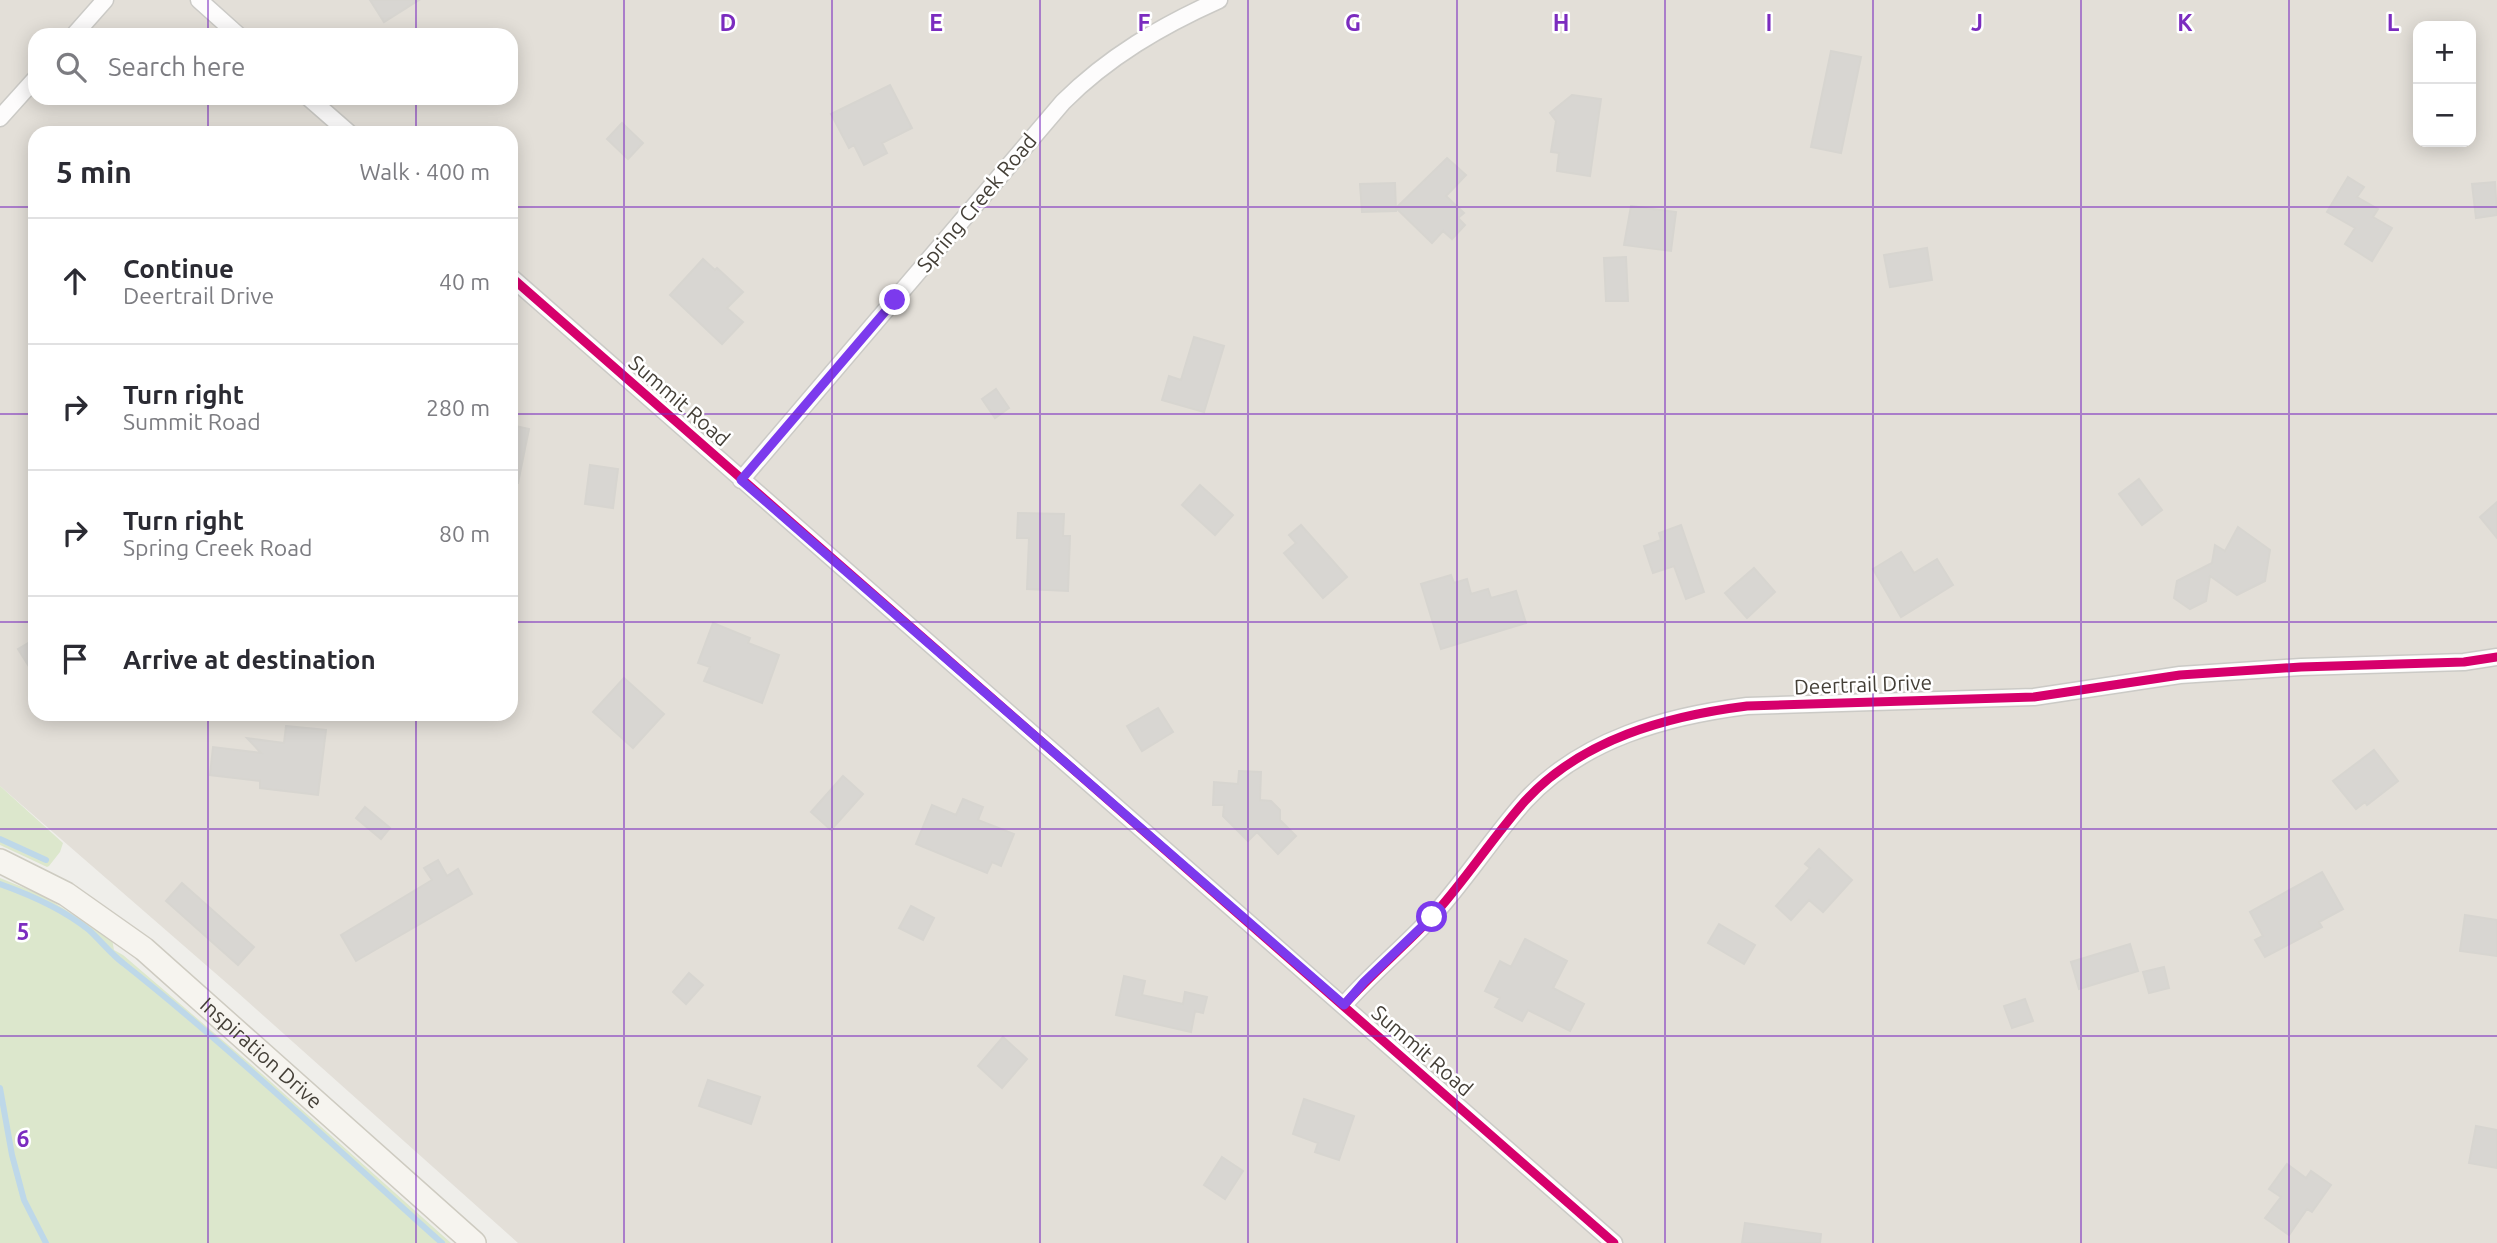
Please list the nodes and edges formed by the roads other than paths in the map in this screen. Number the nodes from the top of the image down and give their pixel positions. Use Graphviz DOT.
graph roads {
  1 [pos="105,0"];
  2 [pos="199,0"];
  3 [pos="1219,0"];
  4 [pos="80,28"];
  5 [pos="230,28"];
  6 [pos="28,87"];
  7 [pos="317,105"];
  8 [pos="0,118"];
  9 [pos="341,126"];
  10 [pos="518,283"];
  11 [pos="741,480"];
  12 [pos="2497,657"];
  13 [pos="0,861"];
  14 [pos="1344,1005"];
  15 [pos="474,1243"];
  16 [pos="1615,1243"];
  1 -- 4 [label="street"];
  2 -- 5 [label="street"];
  3 -- 11 [label="street, Spring Creek Road"];
  6 -- 8 [label="street"];
  7 -- 9 [label="street"];
  10 -- 11 [label="street, Summit Road"];
  11 -- 14 [label="street, Summit Road"];
  12 -- 14 [label="street, Deertrail Drive"];
  13 -- 15 [label="main road, Inspiration Drive"];
  14 -- 16 [label="street, Summit Road"];
}
